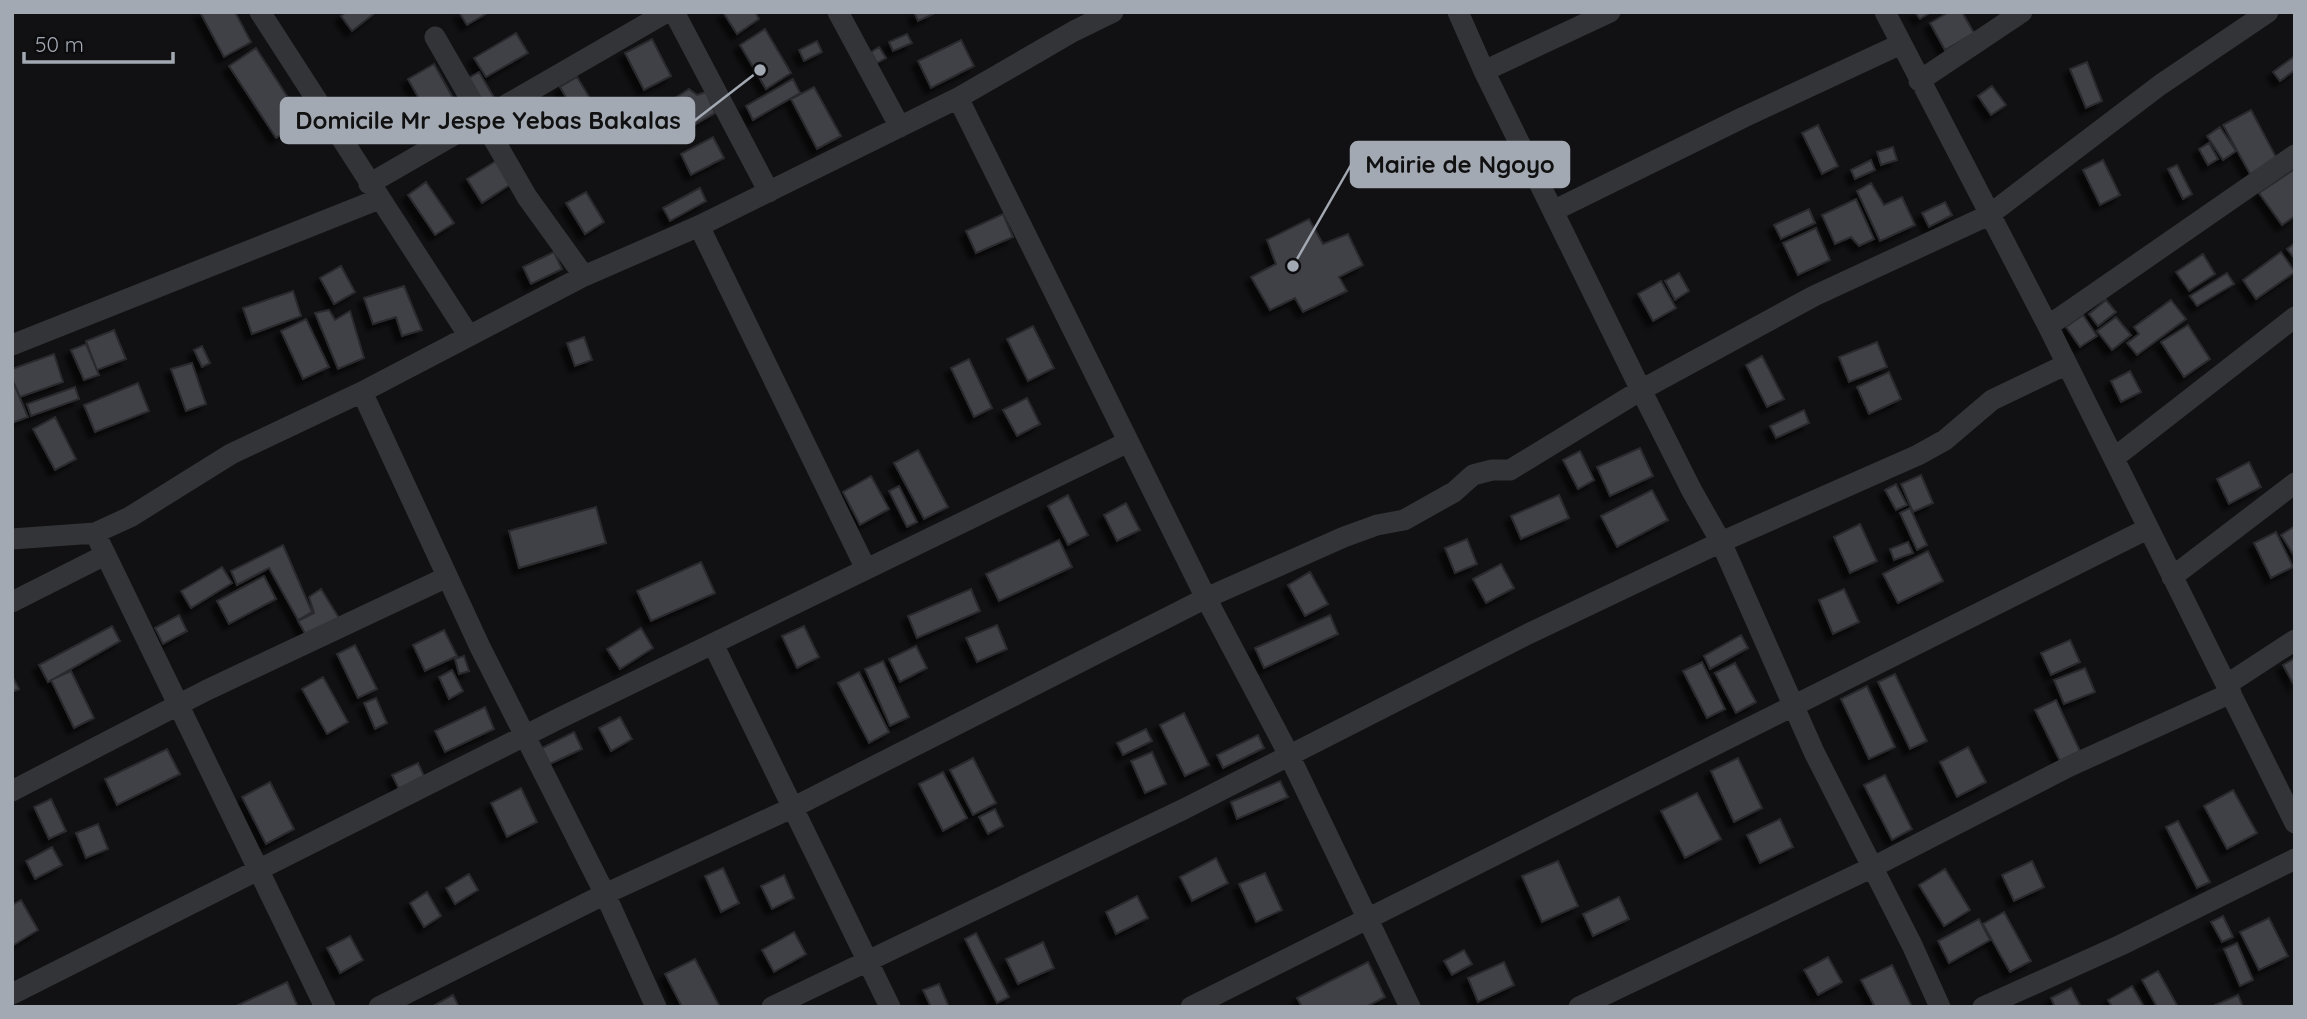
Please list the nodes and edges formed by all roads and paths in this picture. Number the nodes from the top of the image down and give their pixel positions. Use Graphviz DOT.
graph roads {
  1 [pos="260,12"];
  2 [pos="667,12"];
  3 [pos="674,12"];
  4 [pos="838,12"];
  5 [pos="1113,12"];
  6 [pos="1458,12"];
  7 [pos="1610,12"];
  8 [pos="1885,12"];
  9 [pos="2022,12"];
  10 [pos="2268,12"];
  11 [pos="1070,22"];
  12 [pos="435,37"];
  13 [pos="1901,44"];
  14 [pos="1484,71"];
  15 [pos="1919,81"];
  16 [pos="958,99"];
  17 [pos="481,118"];
  18 [pos="900,127"];
  19 [pos="2295,155"];
  20 [pos="374,192"];
  21 [pos="769,192"];
  22 [pos="1553,211"];
  23 [pos="1989,215"];
  24 [pos="699,226"];
  25 [pos="584,276"];
  26 [pos="2295,317"];
  27 [pos="2048,326"];
  28 [pos="469,336"];
  29 [pos="12,345"];
  30 [pos="2067,364"];
  31 [pos="1642,390"];
  32 [pos="362,392"];
  33 [pos="1128,442"];
  34 [pos="2114,458"];
  35 [pos="2295,483"];
  36 [pos="2147,529"];
  37 [pos="95,533"];
  38 [pos="12,539"];
  39 [pos="1720,542"];
  40 [pos="105,555"];
  41 [pos="866,569"];
  42 [pos="447,577"];
  43 [pos="2172,577"];
  44 [pos="1206,598"];
  45 [pos="12,602"];
  46 [pos="2295,639"];
  47 [pos="713,644"];
  48 [pos="2229,689"];
  49 [pos="178,705"];
  50 [pos="1793,706"];
  51 [pos="524,736"];
  52 [pos="1289,755"];
  53 [pos="12,791"];
  54 [pos="794,807"];
  55 [pos="2295,823"];
  56 [pos="2295,859"];
  57 [pos="1872,867"];
  58 [pos="257,870"];
  59 [pos="605,894"];
  60 [pos="1368,919"];
  61 [pos="867,961"];
  62 [pos="12,994"];
  63 [pos="325,1007"];
  64 [pos="379,1007"];
  65 [pos="656,1007"];
  66 [pos="772,1007"];
  67 [pos="890,1007"];
  68 [pos="1191,1007"];
  69 [pos="1410,1007"];
  70 [pos="1579,1007"];
  71 [pos="1940,1007"];
  72 [pos="1983,1007"];
  1 -- 20 [label="street"];
  2 -- 17 [label="street"];
  3 -- 21 [label="street"];
  4 -- 18 [label="street"];
  5 -- 11 [label="street"];
  6 -- 14 [label="street"];
  7 -- 14 [label="street"];
  8 -- 13 [label="street"];
  9 -- 15 [label="street"];
  10 -- 23 [label="street"];
  11 -- 16 [label="street"];
  12 -- 17 [label="street"];
  13 -- 15 [label="street"];
  13 -- 22 [label="street"];
  14 -- 22 [label="street"];
  15 -- 23 [label="street"];
  16 -- 18 [label="street"];
  16 -- 33 [label="street"];
  17 -- 20 [label="street"];
  17 -- 25 [label="street"];
  18 -- 21 [label="street"];
  19 -- 27 [label="street"];
  20 -- 28 [label="street"];
  20 -- 29 [label="street"];
  21 -- 24 [label="street"];
  22 -- 31 [label="street"];
  23 -- 27 [label="street"];
  23 -- 31 [label="street"];
  24 -- 25 [label="street"];
  24 -- 41 [label="street"];
  25 -- 28 [label="street"];
  26 -- 34 [label="street"];
  27 -- 30 [label="street"];
  28 -- 32 [label="street"];
  30 -- 34 [label="street"];
  30 -- 39 [label="street"];
  31 -- 39 [label="street"];
  31 -- 44 [label="street"];
  32 -- 37 [label="street"];
  32 -- 42 [label="street"];
  33 -- 41 [label="street"];
  33 -- 44 [label="street"];
  34 -- 36 [label="street"];
  35 -- 43 [label="street"];
  36 -- 43 [label="street"];
  36 -- 50 [label="street"];
  37 -- 38 [label="street"];
  37 -- 40 [label="street"];
  39 -- 50 [label="street"];
  39 -- 52 [label="street"];
  40 -- 45 [label="street"];
  40 -- 49 [label="street"];
  41 -- 47 [label="street"];
  42 -- 49 [label="street"];
  42 -- 51 [label="street"];
  43 -- 48 [label="street"];
  44 -- 52 [label="street"];
  44 -- 54 [label="street"];
  46 -- 48 [label="street"];
  47 -- 51 [label="street"];
  47 -- 54 [label="street"];
  48 -- 55 [label="street"];
  48 -- 57 [label="street"];
  49 -- 53 [label="street"];
  49 -- 58 [label="street"];
  50 -- 57 [label="street"];
  50 -- 60 [label="street"];
  51 -- 58 [label="street"];
  51 -- 59 [label="street"];
  52 -- 60 [label="street"];
  52 -- 61 [label="street"];
  54 -- 59 [label="street"];
  54 -- 61 [label="street"];
  56 -- 72 [label="street"];
  57 -- 70 [label="street"];
  57 -- 71 [label="street"];
  58 -- 62 [label="street"];
  58 -- 63 [label="street"];
  59 -- 64 [label="street"];
  59 -- 65 [label="street"];
  60 -- 68 [label="street"];
  60 -- 69 [label="street"];
  61 -- 66 [label="street"];
  61 -- 67 [label="street"];
}
